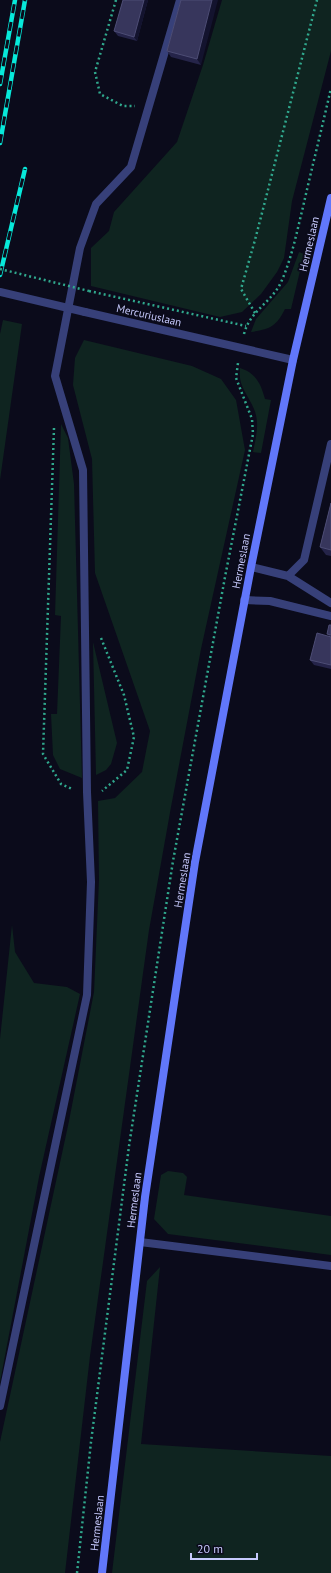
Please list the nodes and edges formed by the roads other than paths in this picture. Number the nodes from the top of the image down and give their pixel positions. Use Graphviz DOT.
graph roads {
  1 [pos="180,0"];
  2 [pos="331,198"];
  3 [pos="0,292"];
  4 [pos="293,360"];
  5 [pos="331,444"];
  6 [pos="251,567"];
  7 [pos="288,576"];
  8 [pos="244,600"];
  9 [pos="331,603"];
  10 [pos="331,616"];
  11 [pos="140,1242"];
  12 [pos="331,1266"];
  13 [pos="0,1406"];
  14 [pos="102,1573"];
  1 -- 13 [label="street"];
  2 -- 4 [label="street, Hermeslaan"];
  3 -- 4 [label="street, Mercuriuslaan, bridge"];
  4 -- 6 [label="street, Hermeslaan"];
  5 -- 7 [label="street"];
  6 -- 7 [label="street"];
  6 -- 8 [label="street, Hermeslaan"];
  7 -- 9 [label="street"];
  8 -- 10 [label="street"];
  8 -- 11 [label="street, Hermeslaan"];
  11 -- 12 [label="street"];
  11 -- 14 [label="street, Hermeslaan"];
}
